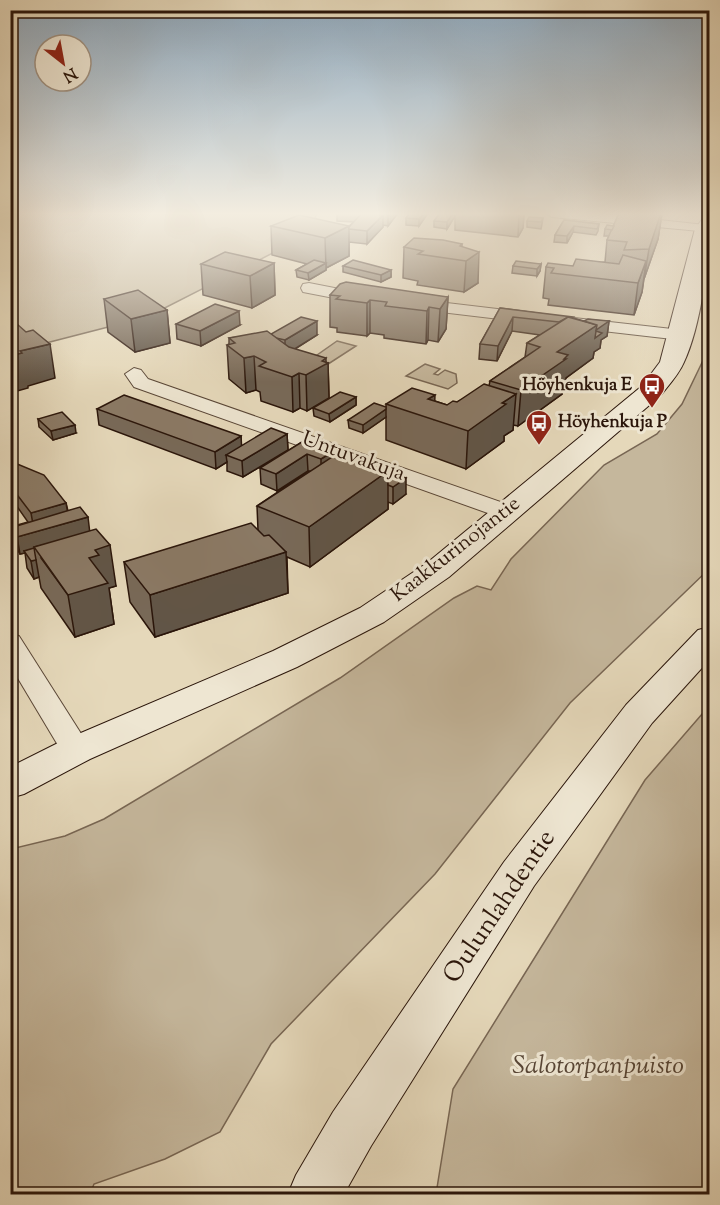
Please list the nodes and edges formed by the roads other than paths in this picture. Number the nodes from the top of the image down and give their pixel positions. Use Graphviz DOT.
graph roads {
  1 [pos="697,269"];
  2 [pos="309,288"];
  3 [pos="376,300"];
  4 [pos="400,303"];
  5 [pos="681,335"];
  6 [pos="134,374"];
  7 [pos="507,512"];
  8 [pos="710,637"];
  9 [pos="10,642"];
  10 [pos="75,750"];
  11 [pos="10,784"];
  12 [pos="315,1194"];
  1 -- 5 [label="street, Kaakkurinojantie"];
  2 -- 3 [label="street"];
  4 -- 5 [label="street"];
  5 -- 7 [label="street, Kaakkurinojantie"];
  6 -- 7 [label="street, Untuvakuja"];
  7 -- 10 [label="street, Kaakkurinojantie"];
  8 -- 12 [label="street, Oulunlahdentie"];
  9 -- 10 [label="street"];
  10 -- 11 [label="street, Kaakkurinojantie"];
}
